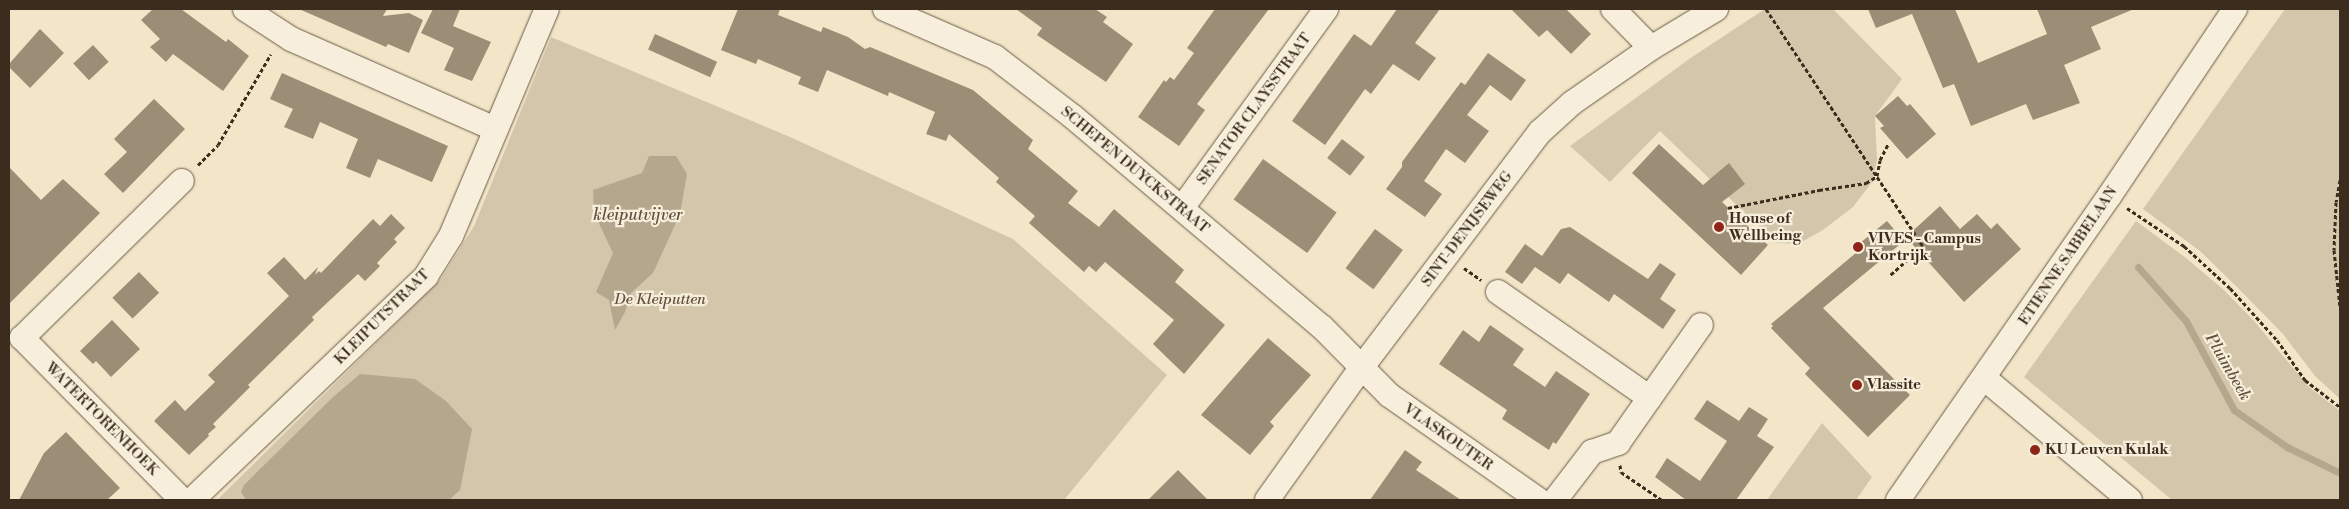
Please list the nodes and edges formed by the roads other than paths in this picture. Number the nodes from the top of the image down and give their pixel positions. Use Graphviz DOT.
graph roads {
  1 [pos="245,9"];
  2 [pos="547,9"];
  3 [pos="885,9"];
  4 [pos="1326,9"];
  5 [pos="1613,9"];
  6 [pos="1716,9"];
  7 [pos="2234,9"];
  8 [pos="1651,48"];
  9 [pos="495,129"];
  10 [pos="182,181"];
  11 [pos="1182,208"];
  12 [pos="1498,292"];
  13 [pos="1701,325"];
  14 [pos="16,345"];
  15 [pos="1362,367"];
  16 [pos="1984,378"];
  17 [pos="1650,398"];
  18 [pos="182,500"];
  19 [pos="192,500"];
  20 [pos="1267,500"];
  21 [pos="1539,500"];
  22 [pos="1555,500"];
  23 [pos="1898,500"];
  24 [pos="2130,500"];
  1 -- 9 [label="street"];
  2 -- 9 [label="street, KLEIPUTSTRAAT"];
  3 -- 11 [label="street, SCHEPEN DUYCKSTRAAT"];
  4 -- 11 [label="street, SENATOR CLAYSSTRAAT"];
  5 -- 8 [label="street"];
  6 -- 8 [label="street, SINT-DENIJSEWEG"];
  7 -- 16 [label="street, ETIENNE SABBELAAN"];
  8 -- 15 [label="street, SINT-DENIJSEWEG"];
  9 -- 19 [label="street, KLEIPUTSTRAAT"];
  10 -- 14 [label="street, WATERTORENHOEK"];
  11 -- 15 [label="street, SCHEPEN DUYCKSTRAAT"];
  12 -- 17 [label="street"];
  13 -- 17 [label="street"];
  14 -- 18 [label="street, WATERTORENHOEK"];
  15 -- 20 [label="street, SINT-DENIJSEWEG"];
  15 -- 21 [label="street, VLASKOUTER"];
  16 -- 23 [label="street, ETIENNE SABBELAAN"];
  16 -- 24 [label="street"];
  17 -- 22 [label="street"];
}
